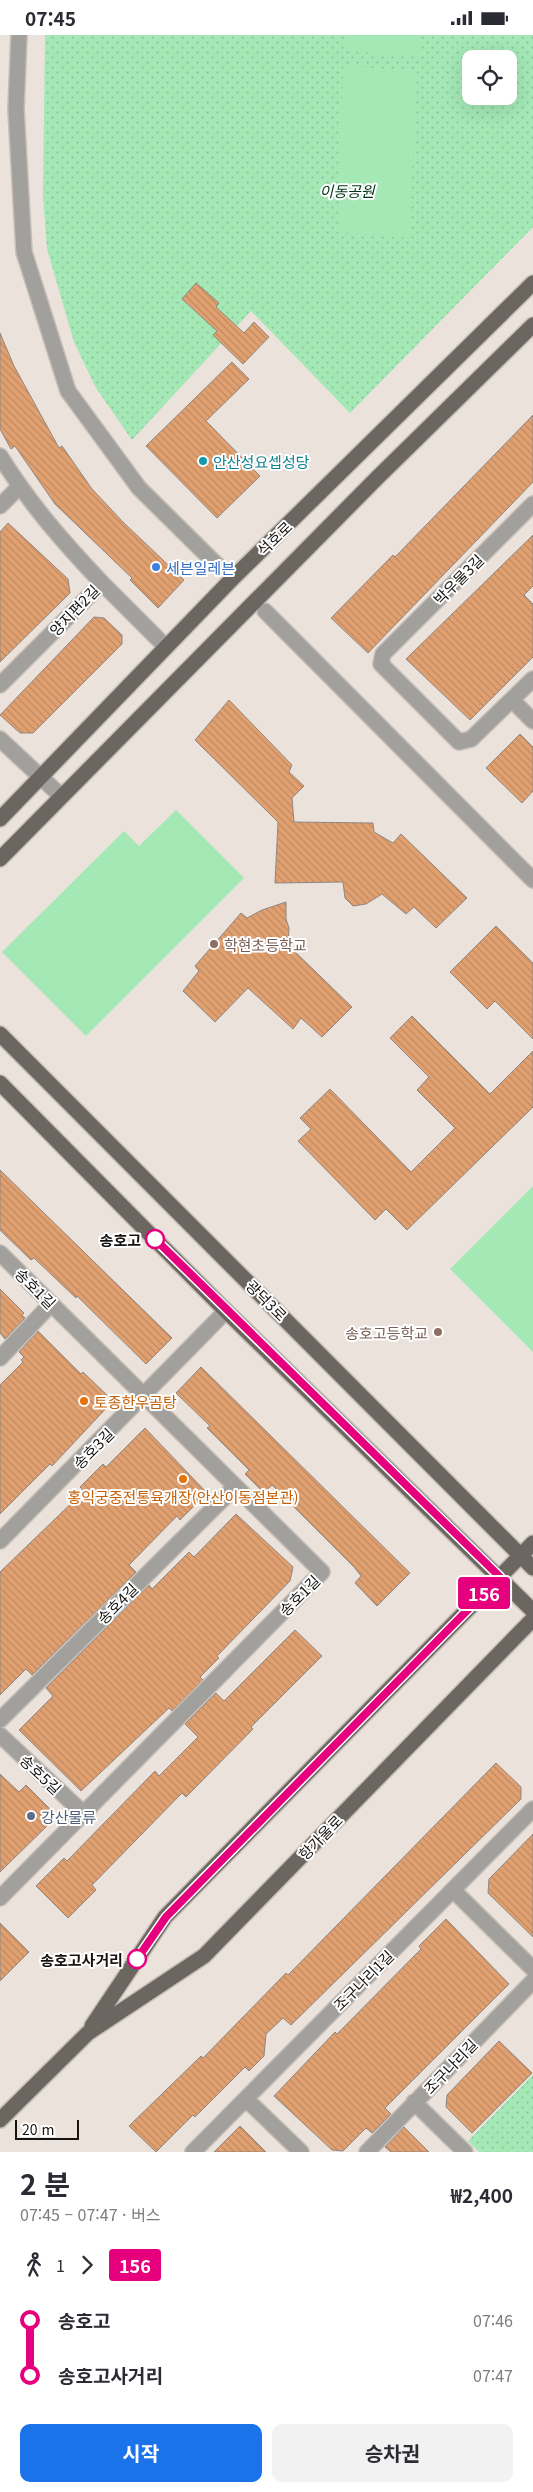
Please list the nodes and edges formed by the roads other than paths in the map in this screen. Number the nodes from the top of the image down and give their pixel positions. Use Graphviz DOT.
graph roads {
  1 [pos="19,35"];
  2 [pos="533,283"];
  3 [pos="533,325"];
  4 [pos="0,456"];
  5 [pos="19,487"];
  6 [pos="533,504"];
  7 [pos="0,506"];
  8 [pos="218,566"];
  9 [pos="102,583"];
  10 [pos="265,611"];
  11 [pos="166,647"];
  12 [pos="533,679"];
  13 [pos="0,685"];
  14 [pos="512,700"];
  15 [pos="533,721"];
  16 [pos="0,739"];
  17 [pos="41,778"];
  18 [pos="60,796"];
  19 [pos="0,819"];
  20 [pos="0,859"];
  21 [pos="533,880"];
  22 [pos="0,1034"];
  23 [pos="0,1083"];
  24 [pos="0,1253"];
  25 [pos="52,1304"];
  26 [pos="226,1311"];
  27 [pos="0,1358"];
  28 [pos="145,1395"];
  29 [pos="235,1487"];
  30 [pos="0,1541"];
  31 [pos="533,1543"];
  32 [pos="520,1555"];
  33 [pos="533,1568"];
  34 [pos="500,1577"];
  35 [pos="533,1611"];
  36 [pos="533,1619"];
  37 [pos="0,1720"];
  38 [pos="0,1735"];
  39 [pos="533,1809"];
  40 [pos="83,1813"];
  41 [pos="453,1890"];
  42 [pos="0,1897"];
  43 [pos="533,1969"];
  44 [pos="533,1981"];
  45 [pos="88,2033"];
  46 [pos="246,2099"];
  47 [pos="414,2102"];
  48 [pos="0,2120"];
  49 [pos="193,2152"];
  50 [pos="301,2152"];
  51 [pos="367,2152"];
  52 [pos="465,2152"];
  1 -- 8 [label="street"];
  2 -- 11 [label="main road, 석호로"];
  3 -- 18 [label="main road, 석호로"];
  4 -- 5 [label="street, 양지편2길"];
  5 -- 7 [label="street"];
  5 -- 9 [label="street, 양지편2길"];
  6 -- 14 [label="street, 박우물3길"];
  9 -- 11 [label="street"];
  9 -- 13 [label="street, 양지편2길"];
  10 -- 21 [label="street"];
  11 -- 17 [label="main road, 석호로"];
  12 -- 14 [label="street"];
  14 -- 15 [label="street"];
  16 -- 17 [label="street"];
  17 -- 18 [label="street"];
  17 -- 19 [label="main road, 석호로"];
  18 -- 20 [label="main road, 석호로"];
  22 -- 32 [label="main road, 광덕3로"];
  23 -- 26 [label="main road"];
  24 -- 25 [label="street, 송호1길"];
  25 -- 27 [label="street"];
  25 -- 28 [label="street, 송호1길"];
  26 -- 28 [label="street, 송호3길"];
  26 -- 34 [label="main road"];
  28 -- 29 [label="street, 송호1길"];
  28 -- 30 [label="street, 송호3길"];
  29 -- 37 [label="street, 송호4길"];
  29 -- 40 [label="street, 송호1길"];
  31 -- 32 [label="main road, 항가울로"];
  32 -- 33 [label="main road, 광덕3로"];
  32 -- 34 [label="main road, 항가울로"];
  34 -- 35 [label="main road"];
  34 -- 45 [label="main road, 항가울로"];
  36 -- 45 [label="main road, 항가울로"];
  38 -- 40 [label="street, 송호5길"];
  39 -- 41 [label="street, 조구나리1길"];
  40 -- 42 [label="street, 송호1길"];
  41 -- 43 [label="street"];
  41 -- 46 [label="street, 조구나리1길"];
  44 -- 47 [label="street, 조구나리길"];
  45 -- 48 [label="main road, 항가울로"];
  46 -- 49 [label="street, 조구나리1길"];
  46 -- 50 [label="street"];
  47 -- 51 [label="street, 조구나리길"];
  47 -- 52 [label="street"];
}
